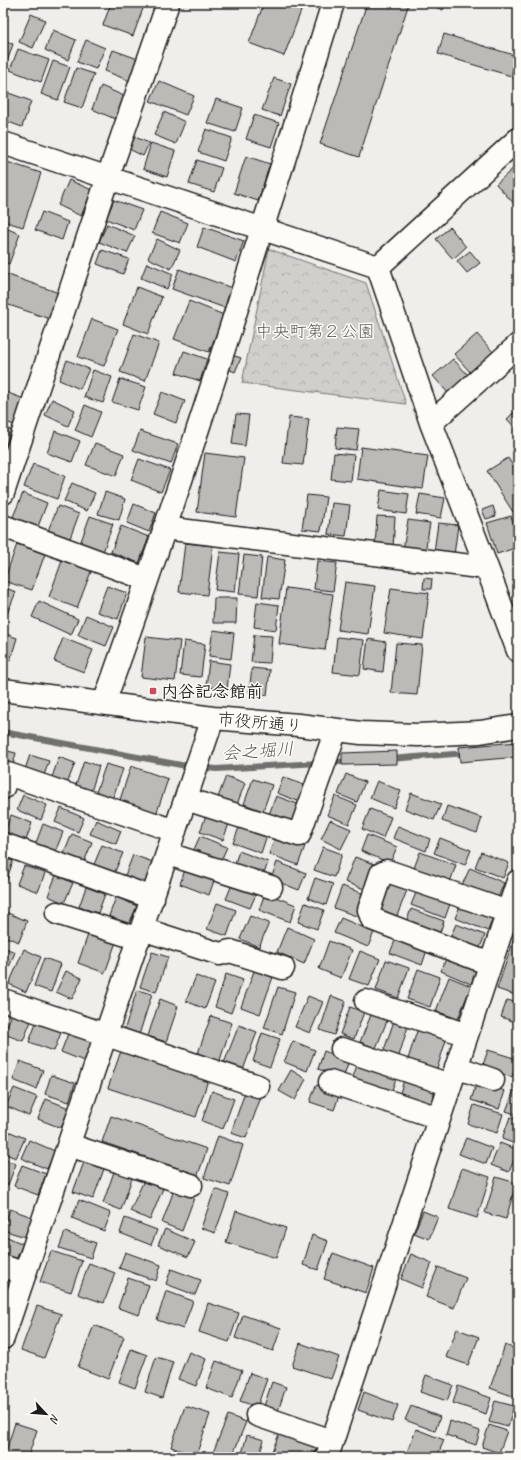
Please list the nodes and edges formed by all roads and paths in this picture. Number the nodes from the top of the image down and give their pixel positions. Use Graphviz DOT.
graph roads {
  1 [pos="168,3"];
  2 [pos="333,3"];
  3 [pos="518,140"];
  4 [pos="3,143"];
  5 [pos="108,177"];
  6 [pos="262,228"];
  7 [pos="378,267"];
  8 [pos="518,345"];
  9 [pos="431,423"];
  10 [pos="7,469"];
  11 [pos="3,493"];
  12 [pos="3,526"];
  13 [pos="164,528"];
  14 [pos="488,568"];
  15 [pos="146,580"];
  16 [pos="518,651"];
  17 [pos="3,690"];
  18 [pos="104,703"];
  19 [pos="213,718"];
  20 [pos="518,726"];
  21 [pos="336,730"];
  22 [pos="3,788"];
  23 [pos="186,799"];
  24 [pos="175,831"];
  25 [pos="3,844"];
  26 [pos="168,854"];
  27 [pos="518,881"];
  28 [pos="271,887"];
  29 [pos="153,898"];
  30 [pos="508,912"];
  31 [pos="57,913"];
  32 [pos="140,934"];
  33 [pos="490,964"];
  34 [pos="283,968"];
  35 [pos="3,1000"];
  36 [pos="366,1001"];
  37 [pos="105,1035"];
  38 [pos="467,1035"];
  39 [pos="342,1049"];
  40 [pos="453,1076"];
  41 [pos="493,1080"];
  42 [pos="330,1082"];
  43 [pos="258,1086"];
  44 [pos="439,1118"];
  45 [pos="69,1145"];
  46 [pos="191,1185"];
  47 [pos="3,1266"];
  48 [pos="25,1274"];
  49 [pos="3,1337"];
  50 [pos="257,1415"];
  51 [pos="330,1449"];
  1 -- 5 [label="street"];
  2 -- 6 [label="street"];
  3 -- 7 [label="street"];
  4 -- 5 [label="street"];
  5 -- 6 [label="street"];
  5 -- 10 [label="street"];
  6 -- 7 [label="street"];
  6 -- 13 [label="street"];
  7 -- 9 [label="street"];
  8 -- 9 [label="street"];
  9 -- 14 [label="street"];
  10 -- 11 [label="street"];
  12 -- 15 [label="street"];
  13 -- 14 [label="street"];
  13 -- 15 [label="street"];
  14 -- 16 [label="street"];
  15 -- 18 [label="street"];
  17 -- 18 [label="street, 市役所通り"];
  18 -- 19 [label="street, 市役所通り"];
  19 -- 21 [label="street, 市役所通り"];
  19 -- 23 [label="street"];
  20 -- 21 [label="street, 市役所通り"];
  21 -- 23 [label="street"];
  22 -- 24 [label="street"];
  23 -- 24 [label="street"];
  24 -- 26 [label="street"];
  25 -- 29 [label="street"];
  26 -- 28 [label="street"];
  26 -- 29 [label="street"];
  27 -- 30 [label="street"];
  29 -- 32 [label="street"];
  30 -- 33 [label="street"];
  30 -- 33 [label="street"];
  31 -- 32 [label="street"];
  32 -- 34 [label="street"];
  32 -- 37 [label="street"];
  33 -- 38 [label="street"];
  35 -- 37 [label="street"];
  36 -- 38 [label="street"];
  37 -- 43 [label="street"];
  37 -- 45 [label="street"];
  38 -- 40 [label="street"];
  39 -- 40 [label="street"];
  40 -- 41 [label="street"];
  40 -- 44 [label="street"];
  42 -- 44 [label="street"];
  44 -- 51 [label="street"];
  45 -- 46 [label="street"];
  45 -- 48 [label="street"];
  47 -- 48 [label="street"];
  48 -- 49 [label="street"];
  50 -- 51 [label="street"];
}
